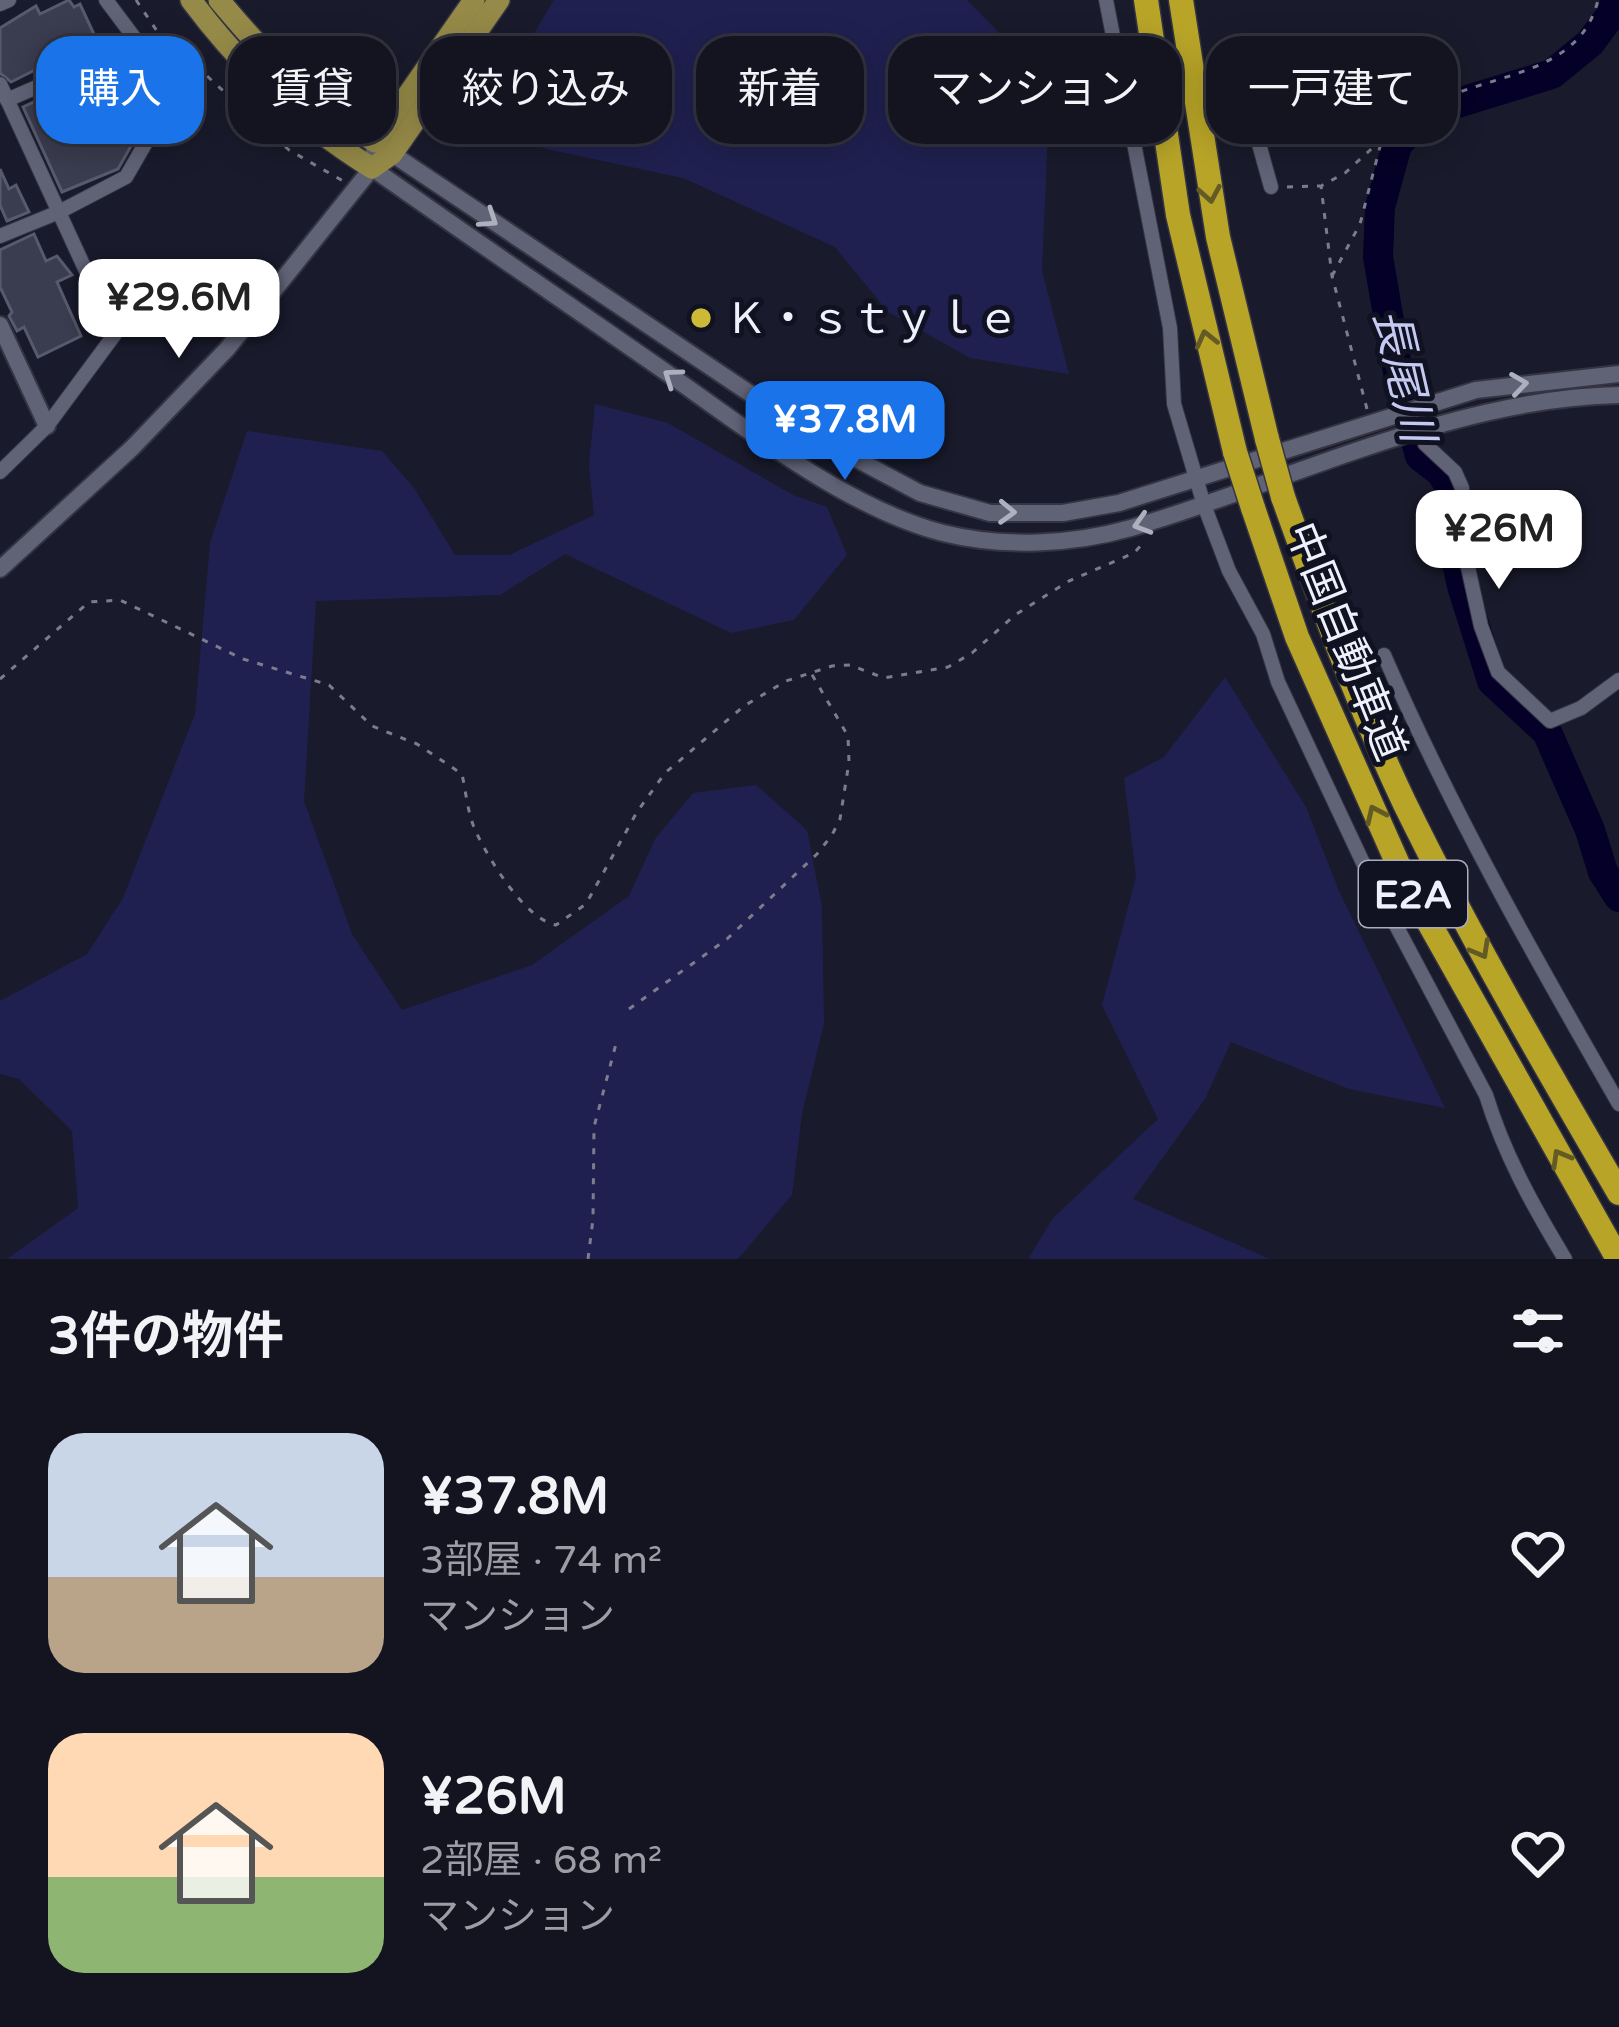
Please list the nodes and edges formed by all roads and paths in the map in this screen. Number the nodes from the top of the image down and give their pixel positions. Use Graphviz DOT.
graph roads {
  1 [pos="9,0"];
  2 [pos="106,0"];
  3 [pos="136,0"];
  4 [pos="191,0"];
  5 [pos="219,0"];
  6 [pos="474,0"];
  7 [pos="499,0"];
  8 [pos="1106,0"];
  9 [pos="1132,0"];
  10 [pos="1146,0"];
  11 [pos="1181,0"];
  12 [pos="1193,0"];
  13 [pos="1598,0"];
  14 [pos="0,4"];
  15 [pos="132,36"];
  16 [pos="1192,79"];
  17 [pos="0,84"];
  18 [pos="36,87"];
  19 [pos="1458,95"];
  20 [pos="7,100"];
  21 [pos="145,144"];
  22 [pos="1259,144"];
  23 [pos="1378,144"];
  24 [pos="1381,144"];
  25 [pos="384,148"];
  26 [pos="372,168"];
  27 [pos="1321,186"];
  28 [pos="1271,187"];
  29 [pos="353,190"];
  30 [pos="59,212"];
  31 [pos="1178,215"];
  32 [pos="0,236"];
  33 [pos="1332,276"];
  34 [pos="0,325"];
  35 [pos="1619,374"];
  36 [pos="1619,395"];
  37 [pos="1370,422"];
  38 [pos="47,426"];
  39 [pos="1423,431"];
  40 [pos="0,472"];
  41 [pos="1197,479"];
  42 [pos="1204,505"];
  43 [pos="1166,518"];
  44 [pos="0,569"];
  45 [pos="1384,656"];
  46 [pos="811,672"];
  47 [pos="0,679"];
  48 [pos="1619,680"];
  49 [pos="629,1009"];
  50 [pos="617,1040"];
  51 [pos="1619,1104"];
  52 [pos="1619,1193"];
  53 [pos="588,1259"];
  54 [pos="1564,1259"];
  55 [pos="1618,1259"];
  1 -- 14 [label="street"];
  2 -- 15 [label="street"];
  3 -- 29 [label="path"];
  4 -- 26 [label="main road"];
  5 -- 25 [label="main road"];
  6 -- 25 [label="main road"];
  7 -- 25 [label="main road"];
  8 -- 41 [label="street"];
  9 -- 31 [label="highway"];
  10 -- 31 [label="highway, 中国自動車道 / E2A"];
  11 -- 16 [label="highway, 中国自動車道 / E2A"];
  12 -- 16 [label="highway"];
  13 -- 19 [label="path"];
  16 -- 52 [label="highway, 中国自動車道 / E2A, one-way, bridge"];
  17 -- 20 [label="street"];
  18 -- 20 [label="street"];
  20 -- 30 [label="street"];
  21 -- 30 [label="street"];
  22 -- 28 [label="street"];
  23 -- 27 [label="path"];
  24 -- 33 [label="path"];
  25 -- 26 [label="main road"];
  25 -- 41 [label="street, one-way"];
  26 -- 29 [label="street"];
  43 -- 26 [label="street, one-way"];
  27 -- 28 [label="path"];
  27 -- 33 [label="path"];
  29 -- 44 [label="street"];
  30 -- 32 [label="street"];
  30 -- 38 [label="street"];
  55 -- 31 [label="highway, 中国自動車道 / E2A, one-way, bridge"];
  33 -- 37 [label="path"];
  34 -- 38 [label="street"];
  37 -- 35 [label="street, one-way"];
  36 -- 39 [label="street"];
  37 -- 41 [label="street"];
  38 -- 40 [label="street"];
  39 -- 42 [label="street"];
  39 -- 48 [label="street"];
  41 -- 42 [label="street"];
  42 -- 43 [label="street"];
  42 -- 54 [label="street"];
  43 -- 46 [label="path"];
  45 -- 51 [label="street"];
  46 -- 47 [label="path"];
  46 -- 49 [label="path"];
  50 -- 53 [label="path"];
}
